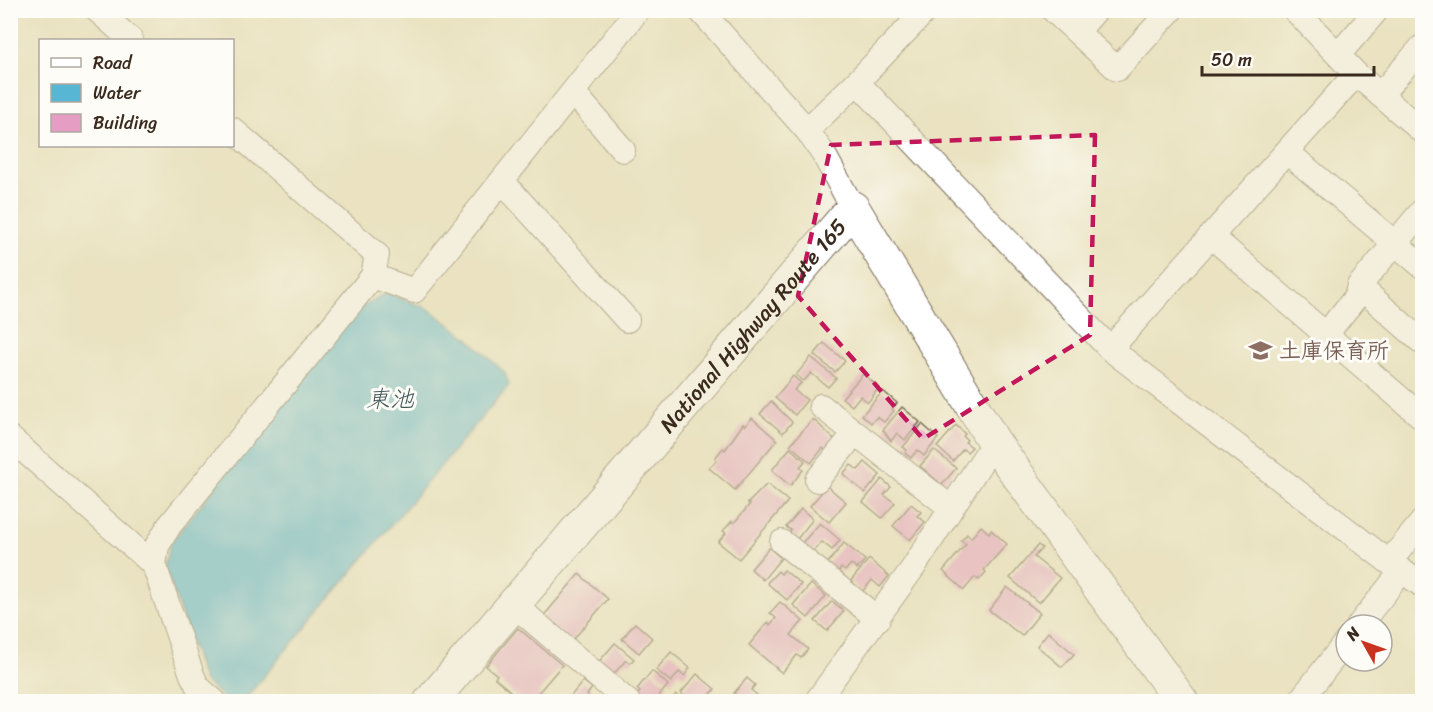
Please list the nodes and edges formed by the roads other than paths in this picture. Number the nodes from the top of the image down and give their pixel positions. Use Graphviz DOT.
graph roads {
  1 [pos="638,10"];
  2 [pos="700,10"];
  3 [pos="926,10"];
  4 [pos="1053,10"];
  5 [pos="1096,10"];
  6 [pos="1171,10"];
  7 [pos="1377,10"];
  8 [pos="1298,11"];
  9 [pos="101,12"];
  10 [pos="1077,32"];
  11 [pos="130,39"];
  12 [pos="1422,47"];
  13 [pos="1338,55"];
  14 [pos="1356,74"];
  15 [pos="857,82"];
  16 [pos="573,92"];
  17 [pos="1380,95"];
  18 [pos="807,130"];
  19 [pos="234,131"];
  20 [pos="1422,132"];
  21 [pos="622,150"];
  22 [pos="1287,152"];
  23 [pos="502,181"];
  24 [pos="853,208"];
  25 [pos="1422,211"];
  26 [pos="1211,236"];
  27 [pos="1396,243"];
  28 [pos="1422,266"];
  29 [pos="374,276"];
  30 [pos="1359,286"];
  31 [pos="627,320"];
  32 [pos="1326,334"];
  33 [pos="1422,342"];
  34 [pos="1110,349"];
  35 [pos="821,406"];
  36 [pos="1422,417"];
  37 [pos="855,433"];
  38 [pos="10,438"];
  39 [pos="994,442"];
  40 [pos="817,480"];
  41 [pos="951,508"];
  42 [pos="1422,522"];
  43 [pos="782,542"];
  44 [pos="154,565"];
  45 [pos="1396,566"];
  46 [pos="1422,585"];
  47 [pos="512,603"];
  48 [pos="1367,613"];
  49 [pos="878,619"];
  50 [pos="1334,657"];
  51 [pos="211,700"];
  52 [pos="430,702"];
  53 [pos="628,702"];
  54 [pos="816,702"];
  55 [pos="1182,702"];
  56 [pos="1299,702"];
  1 -- 16 [label="street"];
  2 -- 18 [label="street"];
  3 -- 15 [label="street"];
  4 -- 10 [label="street"];
  5 -- 10 [label="street"];
  6 -- 10 [label="street"];
  7 -- 13 [label="street"];
  8 -- 13 [label="street"];
  9 -- 11 [label="street"];
  12 -- 17 [label="street"];
  13 -- 14 [label="street"];
  14 -- 17 [label="street"];
  14 -- 22 [label="street"];
  15 -- 18 [label="street"];
  15 -- 34 [label="street"];
  16 -- 21 [label="street"];
  16 -- 23 [label="street"];
  17 -- 20 [label="street"];
  18 -- 24 [label="street"];
  19 -- 29 [label="street"];
  22 -- 26 [label="street"];
  22 -- 27 [label="street"];
  23 -- 29 [label="street"];
  23 -- 31 [label="street"];
  24 -- 39 [label="highway, National Highway Route 165"];
  24 -- 47 [label="highway, National Highway Route 165"];
  25 -- 27 [label="street"];
  26 -- 32 [label="street"];
  26 -- 34 [label="street"];
  27 -- 28 [label="street"];
  27 -- 30 [label="street"];
  29 -- 44 [label="street"];
  30 -- 32 [label="street"];
  30 -- 33 [label="street"];
  32 -- 36 [label="street"];
  34 -- 45 [label="street"];
  35 -- 37 [label="street"];
  37 -- 40 [label="street"];
  37 -- 41 [label="street"];
  38 -- 44 [label="street"];
  39 -- 41 [label="street"];
  39 -- 55 [label="highway, National Highway Route 165"];
  41 -- 49 [label="street"];
  42 -- 45 [label="street"];
  43 -- 49 [label="street"];
  44 -- 51 [label="street"];
  45 -- 46 [label="street"];
  45 -- 48 [label="street"];
  47 -- 52 [label="highway, National Highway Route 165"];
  47 -- 53 [label="street"];
  49 -- 54 [label="street"];
  50 -- 56 [label="street"];
}
